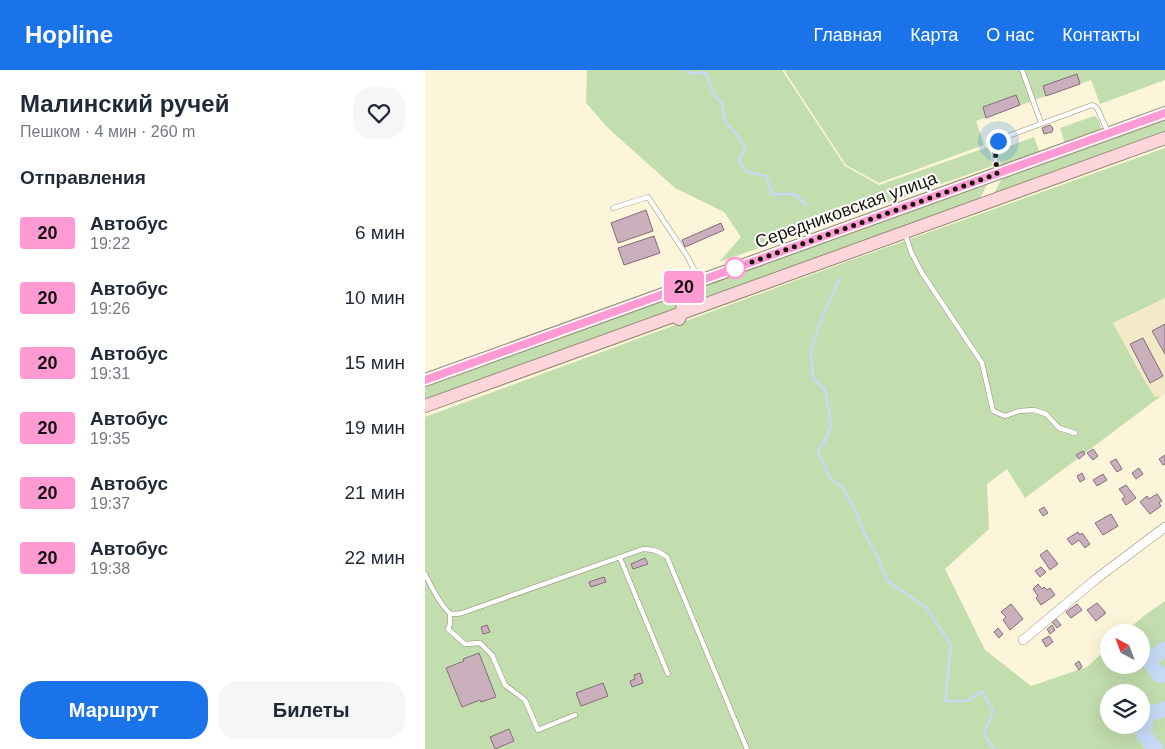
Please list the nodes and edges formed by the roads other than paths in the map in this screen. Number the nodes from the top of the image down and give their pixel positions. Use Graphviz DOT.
graph roads {
  1 [pos="1022,70"];
  2 [pos="1165,112"];
  3 [pos="1041,123"];
  4 [pos="1109,133"];
  5 [pos="1164,141"];
  6 [pos="997,174"];
  7 [pos="613,208"];
  8 [pos="905,232"];
  9 [pos="700,281"];
  10 [pos="673,291"];
  11 [pos="682,313"];
  12 [pos="425,380"];
  13 [pos="425,406"];
  14 [pos="1075,433"];
  15 [pos="1165,527"];
  16 [pos="620,558"];
  17 [pos="425,574"];
  18 [pos="450,613"];
  19 [pos="1023,640"];
  20 [pos="669,674"];
  21 [pos="575,715"];
  22 [pos="747,749"];
  1 -- 3 [label="lane"];
  2 -- 4 [label="street, Середниковская улица"];
  3 -- 4 [label="lane"];
  3 -- 6 [label="lane"];
  4 -- 6 [label="street, Середниковская улица"];
  5 -- 8 [label="street"];
  6 -- 9 [label="street, Середниковская улица"];
  7 -- 9 [label="lane"];
  8 -- 11 [label="street"];
  8 -- 14 [label="lane"];
  9 -- 10 [label="street, Середниковская улица"];
  10 -- 11 [label="street"];
  10 -- 12 [label="street, Середниковская улица"];
  11 -- 13 [label="street"];
  15 -- 19 [label="street"];
  16 -- 18 [label="lane"];
  16 -- 20 [label="lane"];
  16 -- 22 [label="lane"];
  17 -- 18 [label="lane"];
  18 -- 21 [label="lane"];
}
